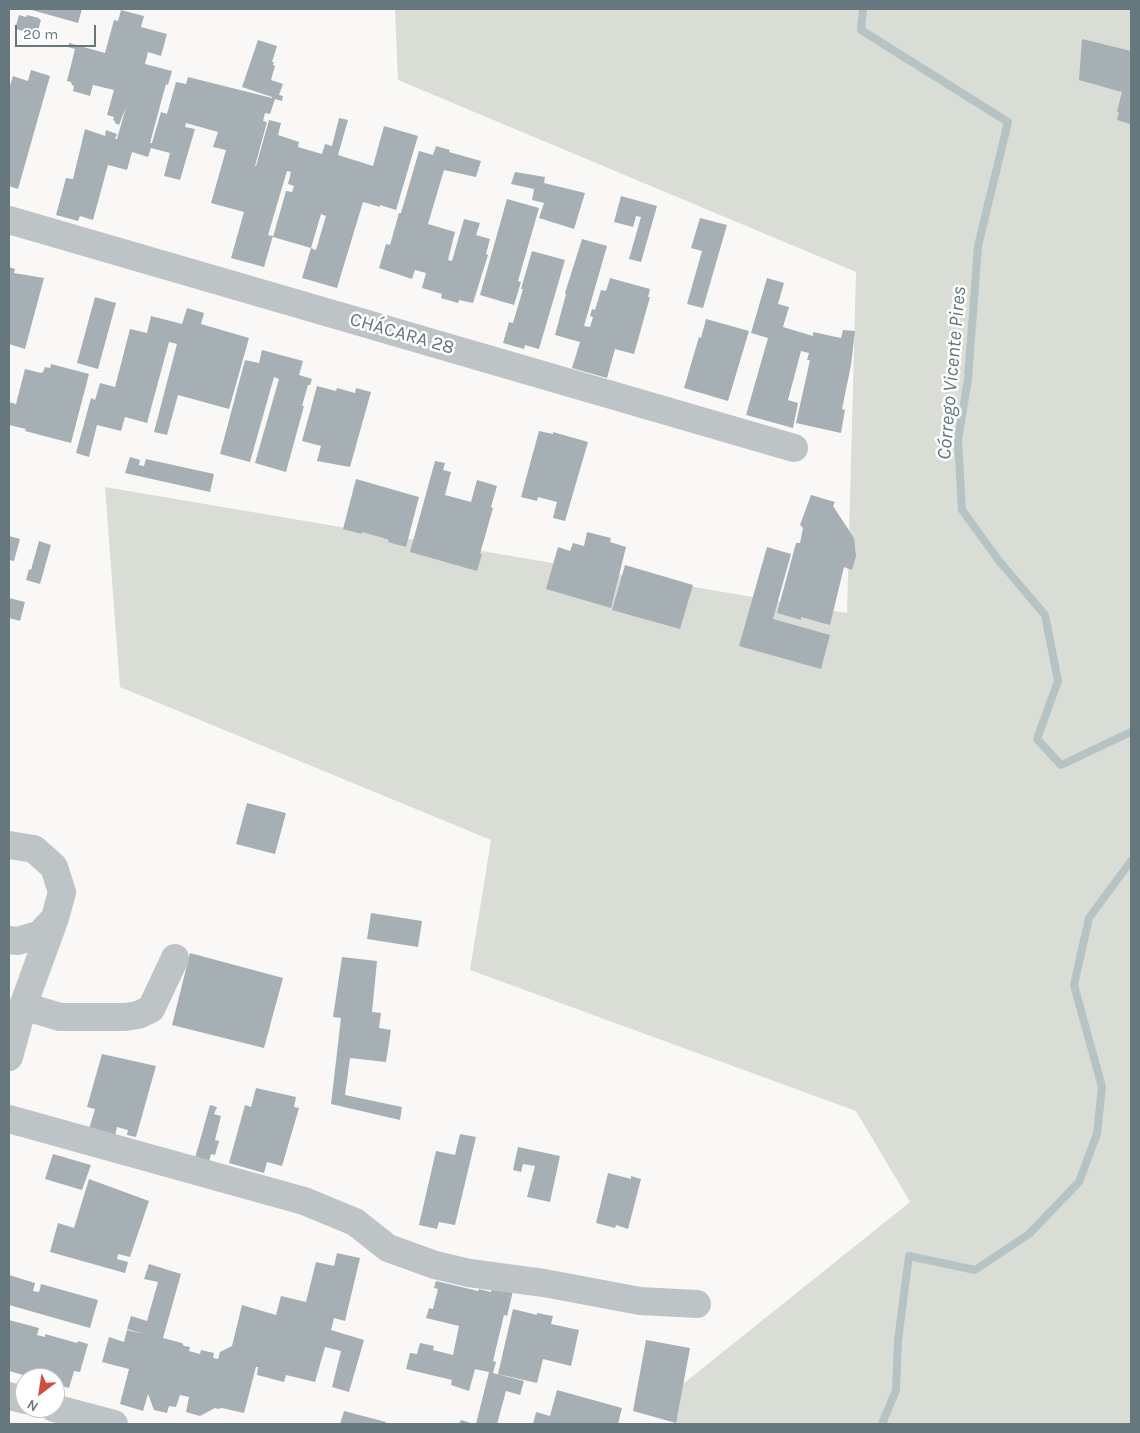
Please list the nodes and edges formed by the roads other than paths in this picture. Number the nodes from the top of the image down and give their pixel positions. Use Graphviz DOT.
graph roads {
  1 [pos="9,220"];
  2 [pos="794,448"];
  3 [pos="9,845"];
  4 [pos="55,918"];
  5 [pos="9,940"];
  6 [pos="175,958"];
  7 [pos="23,1006"];
  8 [pos="9,1057"];
  9 [pos="9,1119"];
  10 [pos="697,1304"];
  11 [pos="65,1411"];
  12 [pos="114,1424"];
  1 -- 2 [label="street, CHÁCARA 28"];
  3 -- 4 [label="street"];
  4 -- 5 [label="street"];
  4 -- 7 [label="street"];
  6 -- 7 [label="street"];
  7 -- 8 [label="street"];
  9 -- 10 [label="street"];
  11 -- 12 [label="street"];
}
